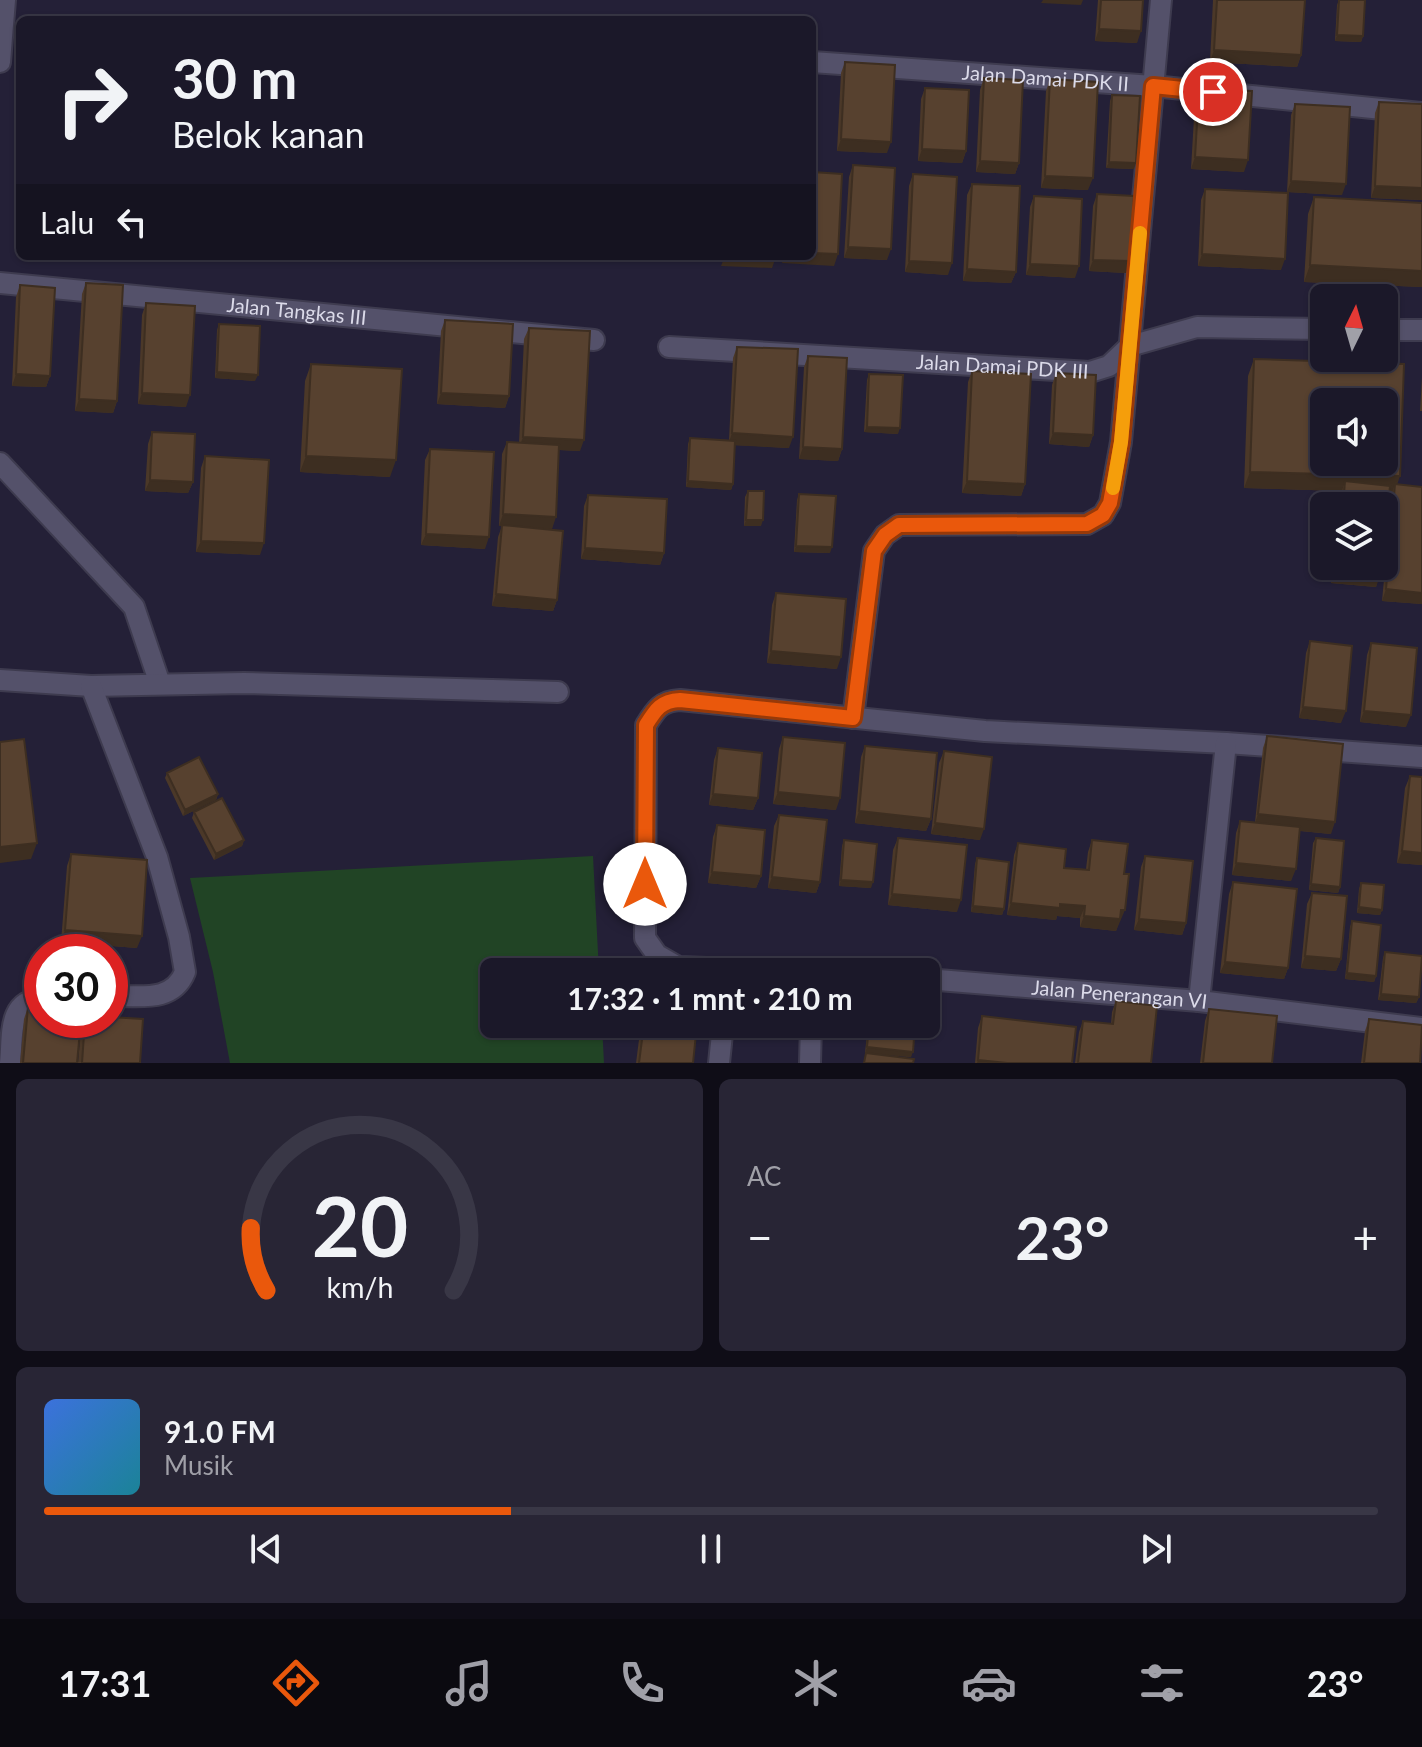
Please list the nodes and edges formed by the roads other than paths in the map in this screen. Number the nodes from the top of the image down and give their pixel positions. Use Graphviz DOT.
graph roads {
  1 [pos="5,0"];
  2 [pos="1161,0"];
  3 [pos="11,34"];
  4 [pos="0,62"];
  5 [pos="816,62"];
  6 [pos="1153,86"];
  7 [pos="1422,113"];
  8 [pos="0,283"];
  9 [pos="1310,329"];
  10 [pos="1398,330"];
  11 [pos="1422,330"];
  12 [pos="594,340"];
  13 [pos="1130,346"];
  14 [pos="669,347"];
  15 [pos="0,463"];
  16 [pos="0,680"];
  17 [pos="160,684"];
  18 [pos="91,686"];
  19 [pos="558,692"];
  20 [pos="853,718"];
  21 [pos="1226,743"];
  22 [pos="1422,757"];
  23 [pos="662,958"];
  24 [pos="940,980"];
  25 [pos="128,996"];
  26 [pos="1199,1001"];
  27 [pos="24,1002"];
  28 [pos="1422,1028"];
  29 [pos="722,1038"];
  30 [pos="811,1038"];
  31 [pos="10,1063"];
  32 [pos="719,1063"];
  33 [pos="810,1063"];
  1 -- 3 [label="street"];
  2 -- 6 [label="street"];
  3 -- 4 [label="street"];
  5 -- 6 [label="street, Jalan Damai PDK II"];
  6 -- 7 [label="street, Jalan Damai PDK II"];
  6 -- 13 [label="street"];
  8 -- 12 [label="street, Jalan Tangkas III"];
  9 -- 13 [label="street, Jalan Damai PDK III"];
  10 -- 11 [label="street"];
  13 -- 14 [label="street, Jalan Damai PDK III"];
  13 -- 20 [label="street"];
  15 -- 17 [label="street"];
  16 -- 18 [label="street"];
  17 -- 18 [label="street"];
  17 -- 19 [label="street"];
  18 -- 25 [label="street"];
  20 -- 21 [label="street"];
  20 -- 23 [label="street"];
  21 -- 22 [label="street"];
  21 -- 26 [label="street, Jalan Penerangan VI"];
  24 -- 26 [label="street, Jalan Penerangan VI"];
  26 -- 28 [label="street"];
  27 -- 31 [label="street"];
  29 -- 32 [label="street"];
  30 -- 33 [label="street"];
}
